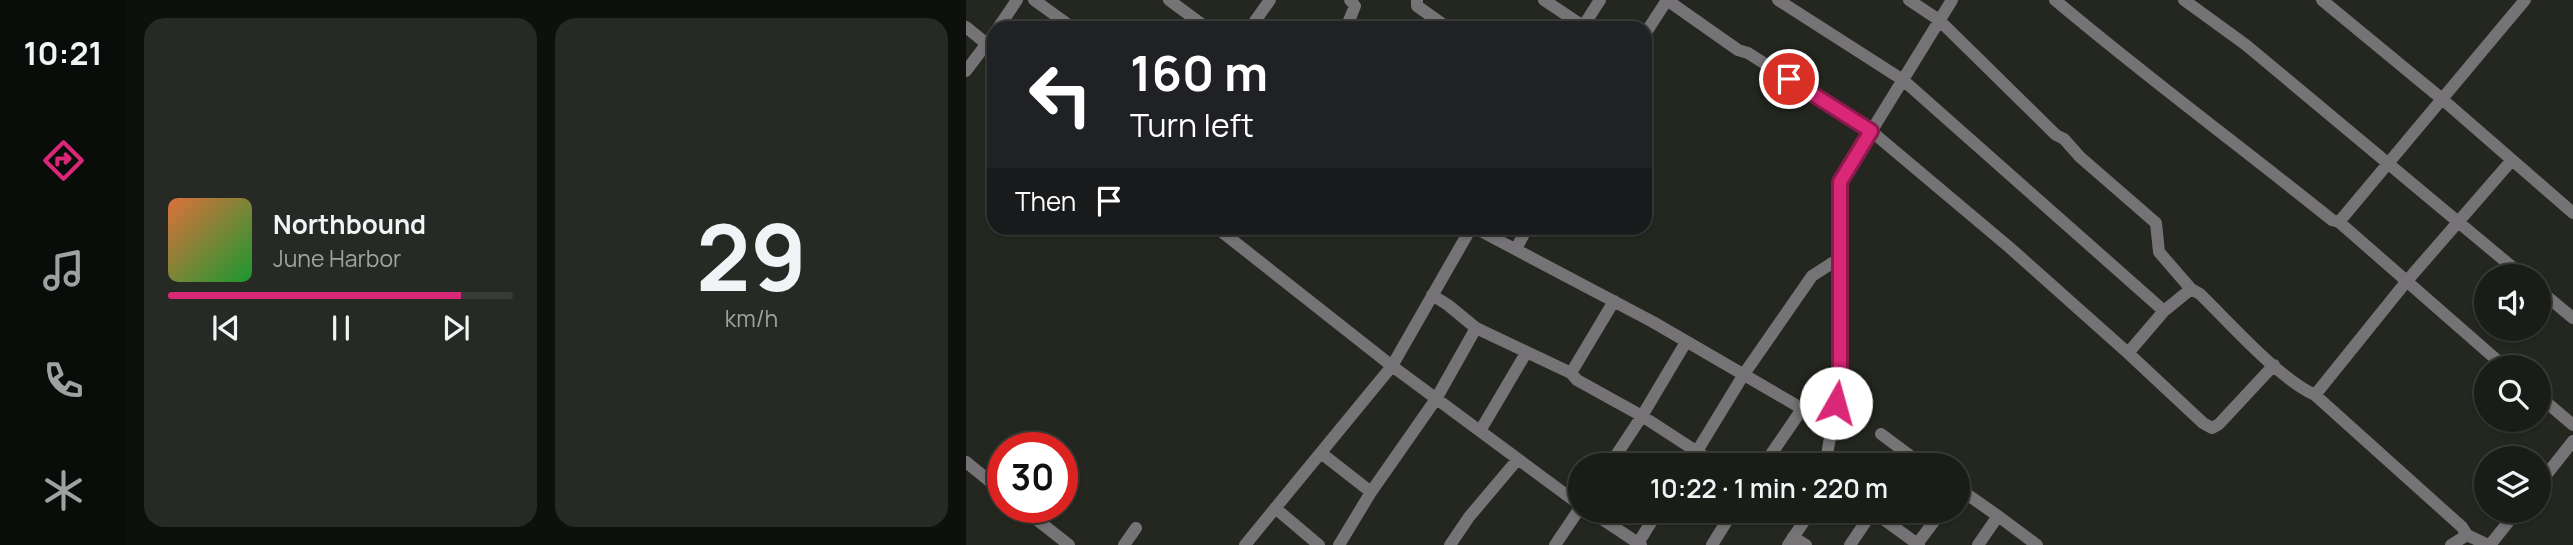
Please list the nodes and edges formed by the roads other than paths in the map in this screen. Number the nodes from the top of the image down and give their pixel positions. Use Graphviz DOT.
graph roads {
  1 [pos="1017,0"];
  2 [pos="1034,0"];
  3 [pos="1169,0"];
  4 [pos="1270,0"];
  5 [pos="1350,0"];
  6 [pos="1417,0"];
  7 [pos="1544,0"];
  8 [pos="1600,0"];
  9 [pos="1667,0"];
  10 [pos="1779,0"];
  11 [pos="1909,0"];
  12 [pos="1952,0"];
  13 [pos="2054,0"];
  14 [pos="2184,0"];
  15 [pos="2322,0"];
  16 [pos="2525,0"];
  17 [pos="1940,20"];
  18 [pos="1003,21"];
  19 [pos="1063,21"];
  20 [pos="1186,21"];
  21 [pos="1255,21"];
  22 [pos="1349,21"];
  23 [pos="1438,21"];
  24 [pos="1574,21"];
  25 [pos="1586,21"];
  26 [pos="1652,23"];
  27 [pos="966,27"];
  28 [pos="987,40"];
  29 [pos="987,48"];
  30 [pos="966,71"];
  31 [pos="1903,80"];
  32 [pos="2442,99"];
  33 [pos="1871,131"];
  34 [pos="2512,160"];
  35 [pos="2386,163"];
  36 [pos="2573,213"];
  37 [pos="2339,222"];
  38 [pos="2456,222"];
  39 [pos="1226,235"];
  40 [pos="1469,235"];
  41 [pos="1487,235"];
  42 [pos="1523,235"];
  43 [pos="1516,249"];
  44 [pos="1840,258"];
  45 [pos="2508,264"];
  46 [pos="2406,282"];
  47 [pos="2191,289"];
  48 [pos="1432,295"];
  49 [pos="2551,300"];
  50 [pos="1614,301"];
  51 [pos="2164,311"];
  52 [pos="2573,318"];
  53 [pos="1476,328"];
  54 [pos="1686,342"];
  55 [pos="2129,353"];
  56 [pos="1526,354"];
  57 [pos="2491,355"];
  58 [pos="2274,365"];
  59 [pos="1392,366"];
  60 [pos="1571,373"];
  61 [pos="1744,376"];
  62 [pos="2315,395"];
  63 [pos="1436,399"];
  64 [pos="2551,406"];
  65 [pos="1802,409"];
  66 [pos="1642,416"];
  67 [pos="2573,425"];
  68 [pos="1832,426"];
  69 [pos="1480,431"];
  70 [pos="1881,435"];
  71 [pos="2573,441"];
  72 [pos="1697,450"];
  73 [pos="1321,453"];
  74 [pos="1618,453"];
  75 [pos="1695,453"];
  76 [pos="1701,453"];
  77 [pos="1772,453"];
  78 [pos="1827,453"];
  79 [pos="1900,453"];
  80 [pos="1518,459"];
  81 [pos="966,462"];
  82 [pos="2551,469"];
  83 [pos="987,479"];
  84 [pos="1371,492"];
  85 [pos="1568,497"];
  86 [pos="1970,497"];
  87 [pos="1275,508"];
  88 [pos="1998,516"];
  89 [pos="1041,523"];
  90 [pos="1569,523"];
  91 [pos="1608,523"];
  92 [pos="1651,523"];
  93 [pos="1726,523"];
  94 [pos="1802,523"];
  95 [pos="1865,523"];
  96 [pos="1889,523"];
  97 [pos="1933,523"];
  98 [pos="2507,523"];
  99 [pos="1136,528"];
  100 [pos="2467,535"];
  101 [pos="1301,540"];
  102 [pos="1790,541"];
  103 [pos="1639,544"];
  104 [pos="1918,544"];
  105 [pos="1069,545"];
  106 [pos="1124,545"];
  107 [pos="1245,545"];
  108 [pos="1318,545"];
  109 [pos="1339,545"];
  110 [pos="1450,545"];
  111 [pos="1555,545"];
  112 [pos="1712,545"];
  113 [pos="1806,545"];
  114 [pos="1850,545"];
  115 [pos="1978,545"];
  116 [pos="2037,545"];
  117 [pos="2451,545"];
  118 [pos="2489,545"];
  1 -- 18 [label="street"];
  2 -- 19 [label="street"];
  3 -- 20 [label="street"];
  4 -- 21 [label="street"];
  5 -- 22 [label="street"];
  6 -- 23 [label="street"];
  7 -- 24 [label="street"];
  8 -- 25 [label="street"];
  9 -- 26 [label="street"];
  9 -- 33 [label="street"];
  10 -- 31 [label="street"];
  11 -- 17 [label="street"];
  12 -- 17 [label="street"];
  13 -- 37 [label="street"];
  14 -- 35 [label="street"];
  15 -- 32 [label="street"];
  16 -- 32 [label="street"];
  17 -- 31 [label="street"];
  17 -- 47 [label="street"];
  27 -- 28 [label="street"];
  29 -- 30 [label="street"];
  31 -- 33 [label="street"];
  31 -- 51 [label="street"];
  32 -- 34 [label="street"];
  32 -- 35 [label="street"];
  33 -- 44 [label="street"];
  33 -- 55 [label="street"];
  34 -- 36 [label="street"];
  34 -- 38 [label="street"];
  35 -- 37 [label="street"];
  35 -- 38 [label="street"];
  37 -- 46 [label="street"];
  38 -- 45 [label="street"];
  38 -- 46 [label="street"];
  39 -- 59 [label="street"];
  40 -- 48 [label="street"];
  41 -- 43 [label="street"];
  42 -- 43 [label="street"];
  43 -- 50 [label="street"];
  44 -- 61 [label="street"];
  44 -- 68 [label="street"];
  46 -- 57 [label="street"];
  46 -- 62 [label="street"];
  47 -- 51 [label="street"];
  47 -- 58 [label="street"];
  48 -- 53 [label="street"];
  48 -- 59 [label="street"];
  49 -- 52 [label="street"];
  50 -- 54 [label="street"];
  50 -- 60 [label="street"];
  51 -- 55 [label="street"];
  53 -- 56 [label="street"];
  53 -- 63 [label="street"];
  54 -- 61 [label="street"];
  54 -- 66 [label="street"];
  55 -- 58 [label="street"];
  56 -- 60 [label="street"];
  56 -- 69 [label="street"];
  58 -- 62 [label="street"];
  59 -- 63 [label="street"];
  59 -- 73 [label="street"];
  60 -- 66 [label="street"];
  61 -- 65 [label="street"];
  61 -- 72 [label="street"];
  62 -- 100 [label="street"];
  63 -- 69 [label="street"];
  63 -- 84 [label="street"];
  64 -- 67 [label="street"];
  65 -- 68 [label="street"];
  65 -- 77 [label="street"];
  66 -- 72 [label="street"];
  66 -- 74 [label="street"];
  68 -- 78 [label="street"];
  69 -- 80 [label="street"];
  70 -- 79 [label="street"];
  71 -- 82 [label="street"];
  72 -- 75 [label="street"];
  72 -- 76 [label="street"];
  73 -- 84 [label="street"];
  73 -- 87 [label="street"];
  80 -- 85 [label="street"];
  80 -- 110 [label="street"];
  81 -- 83 [label="street"];
  84 -- 109 [label="street"];
  86 -- 88 [label="street"];
  87 -- 101 [label="street"];
  87 -- 107 [label="street"];
  88 -- 115 [label="street"];
  88 -- 116 [label="street"];
  89 -- 105 [label="street"];
  90 -- 111 [label="street"];
  91 -- 103 [label="street"];
  92 -- 103 [label="street"];
  93 -- 112 [label="street"];
  94 -- 102 [label="street"];
  95 -- 114 [label="street"];
  96 -- 104 [label="street"];
  97 -- 104 [label="street"];
  98 -- 118 [label="street"];
  99 -- 106 [label="street"];
  100 -- 117 [label="street"];
  100 -- 118 [label="street"];
  101 -- 108 [label="street"];
  102 -- 113 [label="street"];
}
